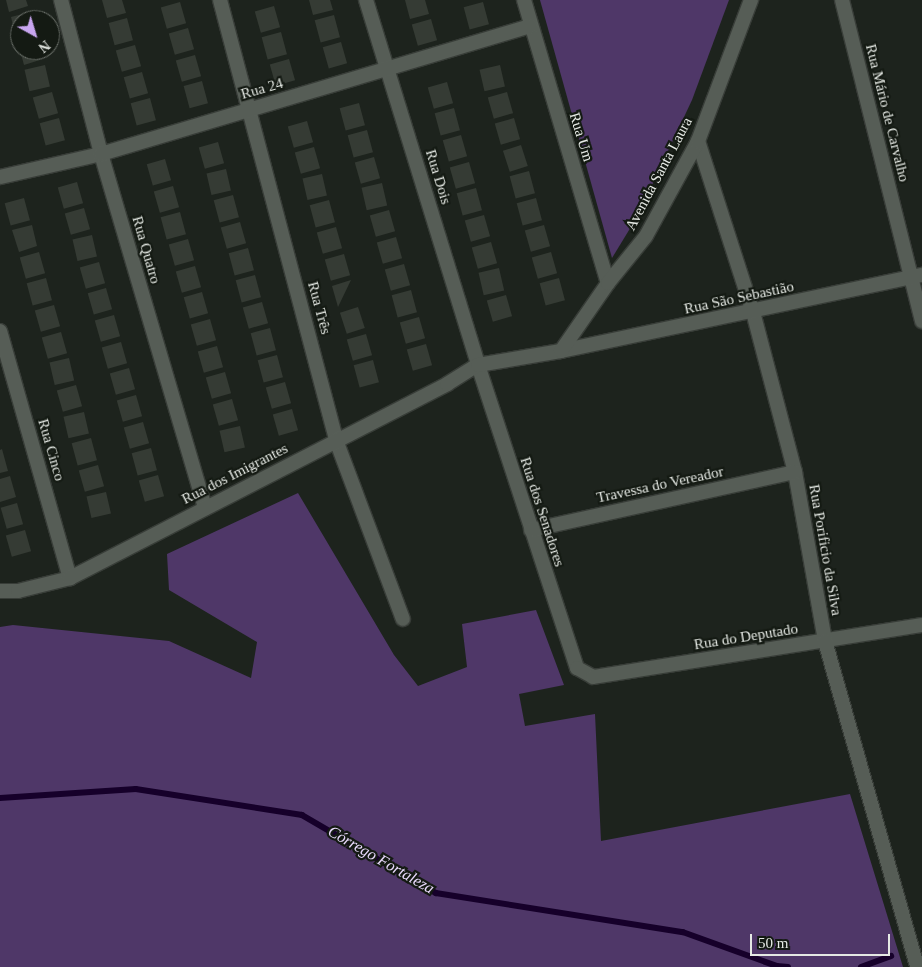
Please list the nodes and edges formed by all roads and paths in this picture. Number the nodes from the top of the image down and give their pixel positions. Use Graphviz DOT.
graph roads {
  1 [pos="61,0"];
  2 [pos="220,0"];
  3 [pos="366,0"];
  4 [pos="524,0"];
  5 [pos="751,0"];
  6 [pos="842,0"];
  7 [pos="530,26"];
  8 [pos="388,71"];
  9 [pos="251,109"];
  10 [pos="698,140"];
  11 [pos="101,154"];
  12 [pos="0,177"];
  13 [pos="917,276"];
  14 [pos="608,283"];
  15 [pos="753,312"];
  16 [pos="922,321"];
  17 [pos="0,332"];
  18 [pos="562,351"];
  19 [pos="478,365"];
  20 [pos="336,440"];
  21 [pos="795,472"];
  22 [pos="205,508"];
  23 [pos="531,530"];
  24 [pos="70,578"];
  25 [pos="0,591"];
  26 [pos="403,619"];
  27 [pos="922,625"];
  28 [pos="825,641"];
  29 [pos="577,668"];
  30 [pos="917,967"];
  1 -- 11 [label="street, Rua Quatro"];
  2 -- 9 [label="street, Rua Três"];
  3 -- 8 [label="street, Rua Dois"];
  4 -- 7 [label="street, Rua Um"];
  5 -- 10 [label="street, Avenida Santa Laura"];
  6 -- 13 [label="street, Rua Mário de Carvalho"];
  7 -- 8 [label="street, Rua 24"];
  7 -- 14 [label="street, Rua Um"];
  8 -- 9 [label="street, Rua 24"];
  8 -- 19 [label="street, Rua Dois"];
  9 -- 11 [label="street, Rua 24"];
  9 -- 20 [label="street, Rua Três"];
  10 -- 14 [label="street, Avenida Santa Laura"];
  10 -- 15 [label="street, Rua Porificio da Silva"];
  11 -- 12 [label="street, Rua 24"];
  11 -- 22 [label="street, Rua Quatro"];
  13 -- 15 [label="street, Rua São Sebastião"];
  13 -- 16 [label="street, Rua Mário de Carvalho"];
  14 -- 18 [label="street, Avenida Santa Laura"];
  15 -- 18 [label="street, Rua São Sebastião"];
  15 -- 21 [label="street, Rua Porificio da Silva"];
  17 -- 24 [label="street, Rua Cinco"];
  18 -- 19 [label="street"];
  19 -- 20 [label="street, Rua dos Imigrantes"];
  19 -- 23 [label="street, Rua dos Senadores"];
  20 -- 22 [label="street, Rua dos Imigrantes"];
  20 -- 26 [label="street, Rua Três"];
  21 -- 23 [label="street, Travessa do Vereador"];
  21 -- 28 [label="street, Rua Porificio da Silva"];
  22 -- 24 [label="street, Rua dos Imigrantes"];
  23 -- 29 [label="street, Rua dos Senadores"];
  24 -- 25 [label="street, Rua dos Imigrantes"];
  27 -- 28 [label="street, Rua do Deputado"];
  28 -- 29 [label="street, Rua do Deputado"];
  28 -- 30 [label="street, Rua Porificio da Silva"];
}
